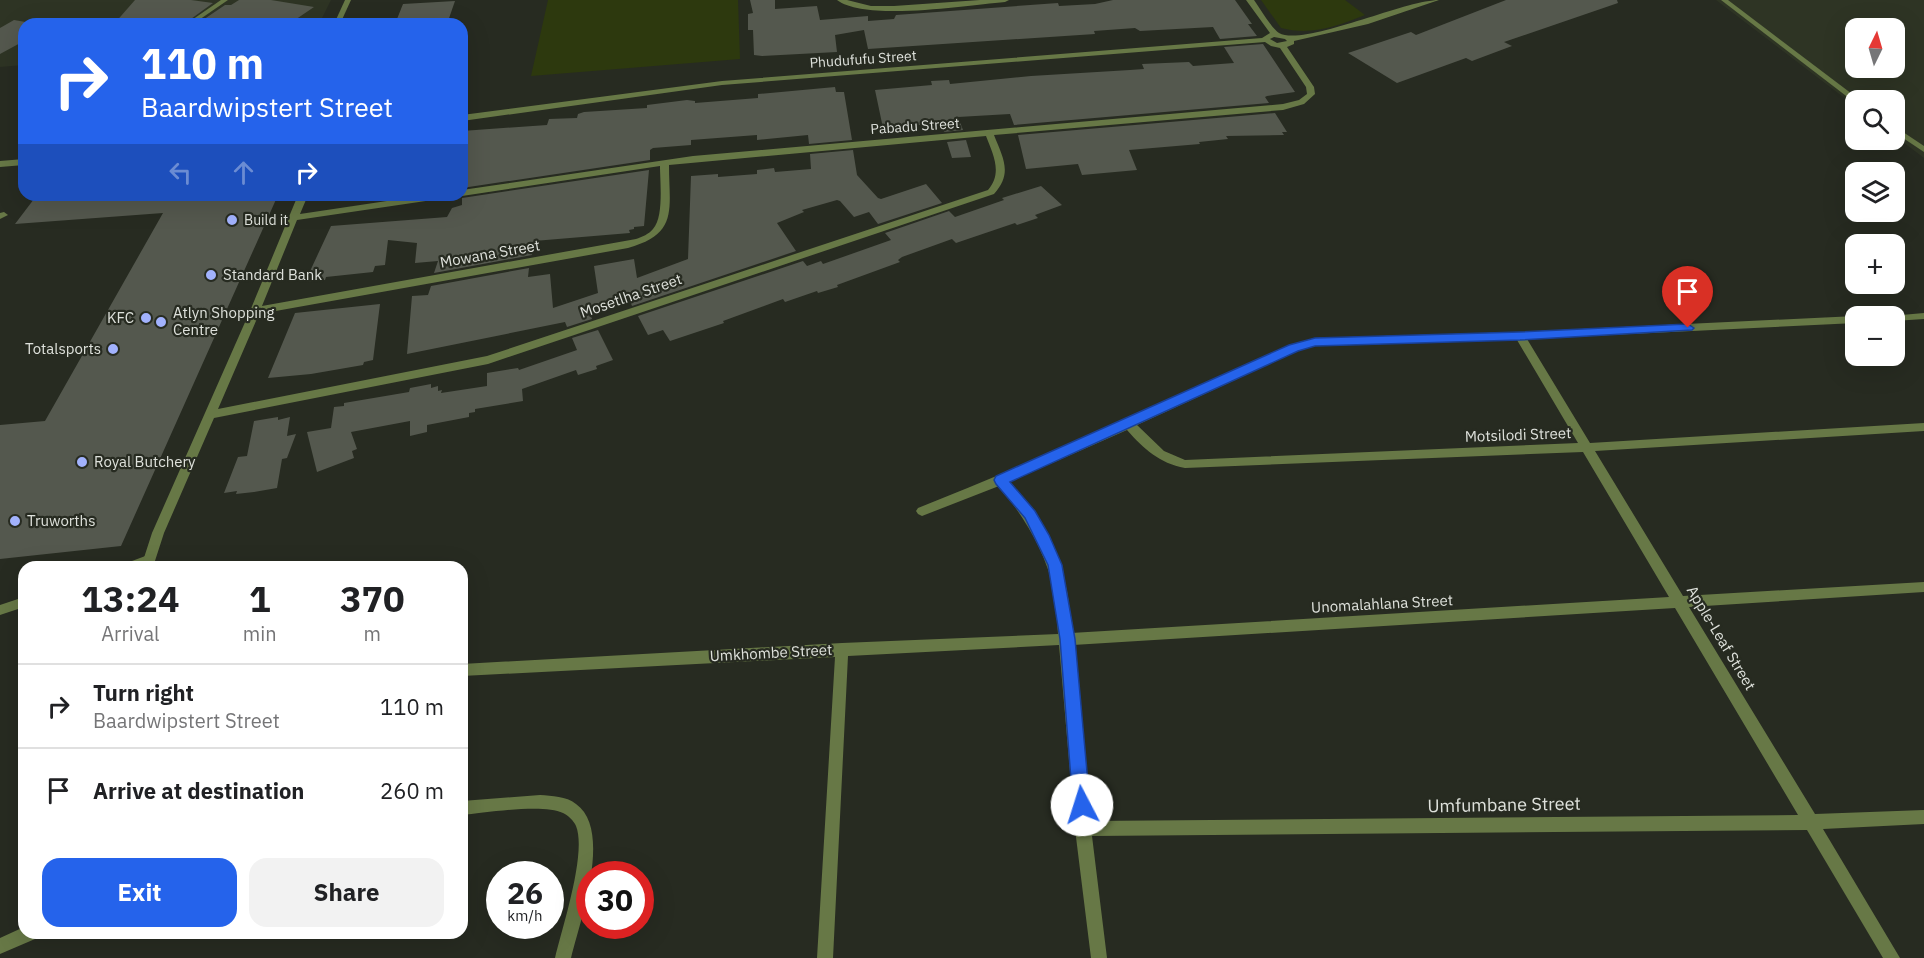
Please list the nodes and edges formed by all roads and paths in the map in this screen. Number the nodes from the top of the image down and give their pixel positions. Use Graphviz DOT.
graph roads {
  1 [pos="225,0"];
  2 [pos="348,0"];
  3 [pos="841,0"];
  4 [pos="1005,0"];
  5 [pos="1250,0"];
  6 [pos="1435,0"];
  7 [pos="1724,0"];
  8 [pos="941,2"];
  9 [pos="198,18"];
  10 [pos="340,18"];
  11 [pos="1275,34"];
  12 [pos="1291,39"];
  13 [pos="1267,40"];
  14 [pos="1283,46"];
  15 [pos="1845,91"];
  16 [pos="468,117"];
  17 [pos="990,135"];
  18 [pos="1905,136"];
  19 [pos="1924,150"];
  20 [pos="18,162"];
  21 [pos="665,162"];
  22 [pos="0,164"];
  23 [pos="468,192"];
  24 [pos="300,201"];
  25 [pos="406,201"];
  26 [pos="293,218"];
  27 [pos="255,311"];
  28 [pos="1924,316"];
  29 [pos="1905,317"];
  30 [pos="1845,321"];
  31 [pos="1520,336"];
  32 [pos="211,414"];
  33 [pos="1129,424"];
  34 [pos="1924,427"];
  35 [pos="1588,447"];
  36 [pos="1001,480"];
  37 [pos="922,511"];
  38 [pos="148,561"];
  39 [pos="1924,587"];
  40 [pos="1680,603"];
  41 [pos="18,604"];
  42 [pos="0,610"];
  43 [pos="1067,639"];
  44 [pos="842,649"];
  45 [pos="468,670"];
  46 [pos="468,808"];
  47 [pos="1924,817"];
  48 [pos="1812,822"];
  49 [pos="1083,829"];
  50 [pos="18,938"];
  51 [pos="0,946"];
  52 [pos="563,958"];
  53 [pos="825,958"];
  54 [pos="1099,958"];
  55 [pos="1892,958"];
  1 -- 9 [label="lane"];
  2 -- 10 [label="lane"];
  3 -- 8 [label="street"];
  4 -- 8 [label="street"];
  5 -- 11 [label="street"];
  6 -- 12 [label="street"];
  7 -- 15 [label="lane"];
  11 -- 12 [label="street"];
  11 -- 13 [label="street"];
  12 -- 14 [label="street"];
  13 -- 14 [label="street"];
  13 -- 16 [label="street, Phudufufu Street"];
  14 -- 17 [label="street, Pabadu Street"];
  17 -- 21 [label="street, Pabadu Street"];
  17 -- 32 [label="street, Mosetlha Street"];
  18 -- 19 [label="lane"];
  20 -- 22 [label="street"];
  21 -- 23 [label="street, Pabadu Street"];
  21 -- 27 [label="street, Mowana Street"];
  24 -- 26 [label="street"];
  25 -- 26 [label="street"];
  26 -- 27 [label="street"];
  27 -- 32 [label="street"];
  28 -- 29 [label="street"];
  30 -- 31 [label="street"];
  31 -- 33 [label="street"];
  31 -- 35 [label="street, Apple-Leaf Street"];
  32 -- 38 [label="street"];
  33 -- 35 [label="street, Motsilodi Street"];
  33 -- 36 [label="street"];
  34 -- 35 [label="street, Motsilodi Street"];
  35 -- 40 [label="street, Apple-Leaf Street"];
  36 -- 37 [label="street"];
  36 -- 43 [label="street"];
  39 -- 40 [label="street, Unomalahlana Street"];
  40 -- 43 [label="street, Unomalahlana Street"];
  40 -- 48 [label="street, Apple-Leaf Street"];
  41 -- 42 [label="lane"];
  43 -- 44 [label="street, Unomalahlana Street"];
  43 -- 49 [label="street"];
  44 -- 45 [label="street, Umkhombe Street"];
  44 -- 53 [label="street, Umkhombe Street"];
  46 -- 52 [label="street"];
  47 -- 48 [label="street, Umfumbane Street"];
  48 -- 49 [label="street, Umfumbane Street"];
  48 -- 55 [label="street, Apple-Leaf Street"];
  49 -- 54 [label="street"];
  50 -- 51 [label="street"];
}
